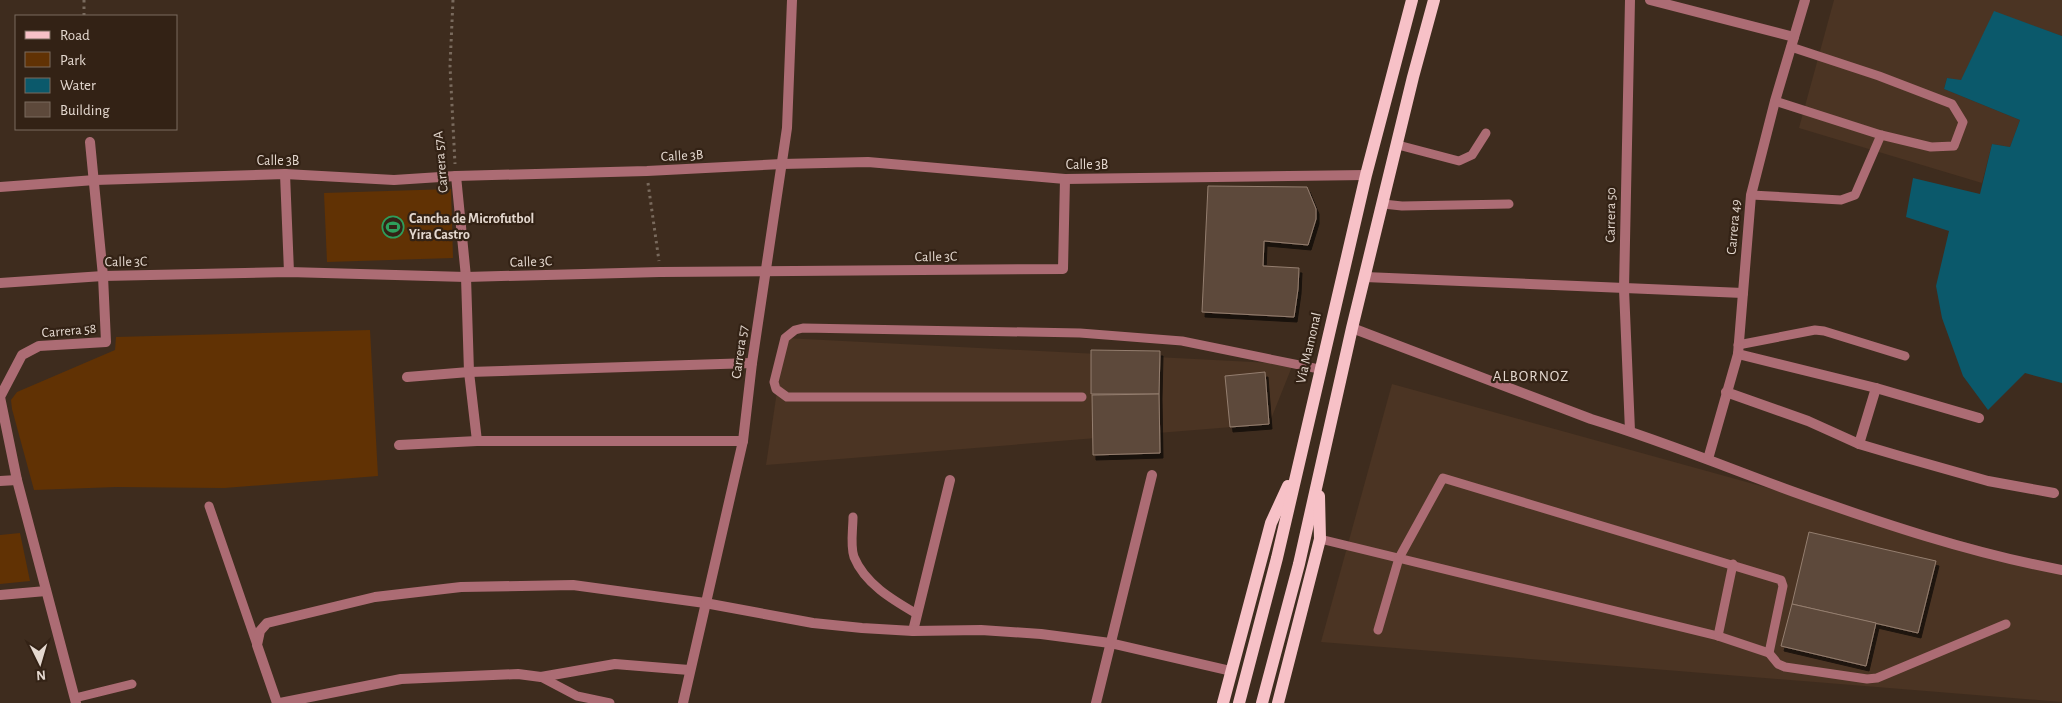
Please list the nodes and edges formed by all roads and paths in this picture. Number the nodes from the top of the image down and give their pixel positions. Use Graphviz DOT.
graph roads {
  1 [pos="84,0"];
  2 [pos="453,0"];
  3 [pos="792,0"];
  4 [pos="1412,0"];
  5 [pos="1434,0"];
  6 [pos="1630,0"];
  7 [pos="1650,0"];
  8 [pos="1805,0"];
  9 [pos="84,15"];
  10 [pos="1793,42"];
  11 [pos="1774,101"];
  12 [pos="1486,134"];
  13 [pos="1881,136"];
  14 [pos="90,142"];
  15 [pos="1398,145"];
  16 [pos="782,164"];
  17 [pos="647,171"];
  18 [pos="284,174"];
  19 [pos="1366,175"];
  20 [pos="456,176"];
  21 [pos="1065,179"];
  22 [pos="95,180"];
  23 [pos="0,187"];
  24 [pos="1751,195"];
  25 [pos="1383,204"];
  26 [pos="1509,204"];
  27 [pos="289,272"];
  28 [pos="660,272"];
  29 [pos="766,272"];
  30 [pos="103,276"];
  31 [pos="466,277"];
  32 [pos="1365,277"];
  33 [pos="0,283"];
  34 [pos="1624,289"];
  35 [pos="1744,293"];
  36 [pos="1352,328"];
  37 [pos="1738,350"];
  38 [pos="1905,356"];
  39 [pos="752,362"];
  40 [pos="1319,369"];
  41 [pos="469,372"];
  42 [pos="407,377"];
  43 [pos="1876,388"];
  44 [pos="1726,392"];
  45 [pos="0,397"];
  46 [pos="1082,397"];
  47 [pos="1979,418"];
  48 [pos="1630,431"];
  49 [pos="477,441"];
  50 [pos="743,441"];
  51 [pos="1860,444"];
  52 [pos="399,445"];
  53 [pos="1708,459"];
  54 [pos="1297,468"];
  55 [pos="1319,473"];
  56 [pos="1152,475"];
  57 [pos="17,480"];
  58 [pos="950,480"];
  59 [pos="0,481"];
  60 [pos="2054,493"];
  61 [pos="209,506"];
  62 [pos="853,517"];
  63 [pos="1320,538"];
  64 [pos="1400,558"];
  65 [pos="1733,564"];
  66 [pos="2062,570"];
  67 [pos="46,591"];
  68 [pos="0,595"];
  69 [pos="705,603"];
  70 [pos="917,614"];
  71 [pos="2006,624"];
  72 [pos="1378,630"];
  73 [pos="913,631"];
  74 [pos="1718,636"];
  75 [pos="1110,643"];
  76 [pos="257,645"];
  77 [pos="1769,653"];
  78 [pos="689,670"];
  79 [pos="1231,671"];
  80 [pos="541,677"];
  81 [pos="132,684"];
  82 [pos="76,700"];
  83 [pos="279,703"];
  84 [pos="610,703"];
  85 [pos="683,703"];
  86 [pos="1096,703"];
  87 [pos="1222,703"];
  88 [pos="1239,703"];
  89 [pos="1262,703"];
  90 [pos="1278,703"];
  1 -- 9 [label="path"];
  2 -- 20 [label="path, Carrera 57A"];
  3 -- 16 [label="street, Carrera 57"];
  4 -- 19 [label="main road, Vía Mamonal"];
  5 -- 15 [label="main road"];
  6 -- 34 [label="street, Carrera 50"];
  7 -- 10 [label="street"];
  8 -- 10 [label="street, Carrera 49"];
  10 -- 11 [label="street, Carrera 49"];
  10 -- 13 [label="lane"];
  11 -- 13 [label="lane"];
  11 -- 24 [label="street, Carrera 49"];
  12 -- 15 [label="lane"];
  13 -- 24 [label="lane"];
  14 -- 22 [label="street, Carrera 58"];
  15 -- 25 [label="main road"];
  16 -- 17 [label="street, Calle 3B"];
  16 -- 21 [label="street, Calle 3B"];
  16 -- 29 [label="street, Carrera 57"];
  17 -- 20 [label="street, Calle 3B"];
  17 -- 28 [label="path"];
  18 -- 20 [label="street, Calle 3B"];
  18 -- 22 [label="street, Calle 3B"];
  18 -- 27 [label="street"];
  19 -- 21 [label="street, Calle 3B"];
  19 -- 40 [label="main road, Vía Mamonal"];
  20 -- 31 [label="street, Carrera 57A"];
  21 -- 29 [label="street, Calle 3C"];
  22 -- 23 [label="street, Calle 3B"];
  22 -- 30 [label="street, Carrera 58"];
  24 -- 35 [label="street, Carrera 49"];
  25 -- 26 [label="lane"];
  25 -- 32 [label="main road"];
  27 -- 30 [label="street, Calle 3C"];
  27 -- 31 [label="street, Calle 3C"];
  28 -- 29 [label="street, Calle 3C"];
  28 -- 31 [label="street, Calle 3C"];
  29 -- 39 [label="street, Carrera 57"];
  30 -- 33 [label="street, Calle 3C"];
  30 -- 45 [label="street, Carrera 58"];
  31 -- 41 [label="street, Carrera 57A"];
  32 -- 34 [label="street"];
  32 -- 36 [label="main road"];
  34 -- 35 [label="street"];
  34 -- 48 [label="street, Carrera 50"];
  35 -- 37 [label="street, Carrera 49"];
  36 -- 48 [label="street"];
  36 -- 55 [label="main road"];
  37 -- 38 [label="lane"];
  37 -- 43 [label="street"];
  37 -- 44 [label="street, Carrera 49"];
  39 -- 41 [label="street"];
  39 -- 50 [label="street, Carrera 57"];
  40 -- 46 [label="lane"];
  40 -- 54 [label="main road, Vía Mamonal"];
  41 -- 42 [label="street"];
  41 -- 49 [label="street, Carrera 57A"];
  43 -- 47 [label="street"];
  43 -- 51 [label="street"];
  44 -- 51 [label="street"];
  44 -- 53 [label="street, Carrera 49"];
  45 -- 57 [label="street, Carrera 58"];
  48 -- 53 [label="street"];
  49 -- 50 [label="street"];
  49 -- 52 [label="street"];
  50 -- 69 [label="street, Carrera 57"];
  51 -- 60 [label="street"];
  53 -- 66 [label="street"];
  54 -- 79 [label="main road"];
  54 -- 88 [label="main road, Vía Mamonal"];
  55 -- 63 [label="main road"];
  55 -- 89 [label="main road"];
  56 -- 75 [label="street"];
  57 -- 59 [label="street"];
  57 -- 67 [label="street, Carrera 58"];
  58 -- 70 [label="street"];
  61 -- 76 [label="lane"];
  62 -- 70 [label="lane"];
  63 -- 64 [label="lane"];
  63 -- 90 [label="main road"];
  64 -- 65 [label="lane"];
  64 -- 72 [label="lane"];
  64 -- 74 [label="lane"];
  65 -- 74 [label="lane"];
  65 -- 77 [label="lane"];
  67 -- 68 [label="street"];
  67 -- 82 [label="street, Carrera 58"];
  69 -- 73 [label="street"];
  69 -- 76 [label="street"];
  69 -- 78 [label="street, Carrera 57"];
  70 -- 73 [label="street"];
  71 -- 77 [label="lane"];
  73 -- 75 [label="street"];
  74 -- 77 [label="lane"];
  75 -- 79 [label="street"];
  75 -- 86 [label="street"];
  76 -- 83 [label="street"];
  78 -- 80 [label="street"];
  78 -- 85 [label="street, Carrera 57"];
  79 -- 87 [label="main road"];
  80 -- 83 [label="street"];
  80 -- 84 [label="lane"];
  81 -- 82 [label="lane"];
}
